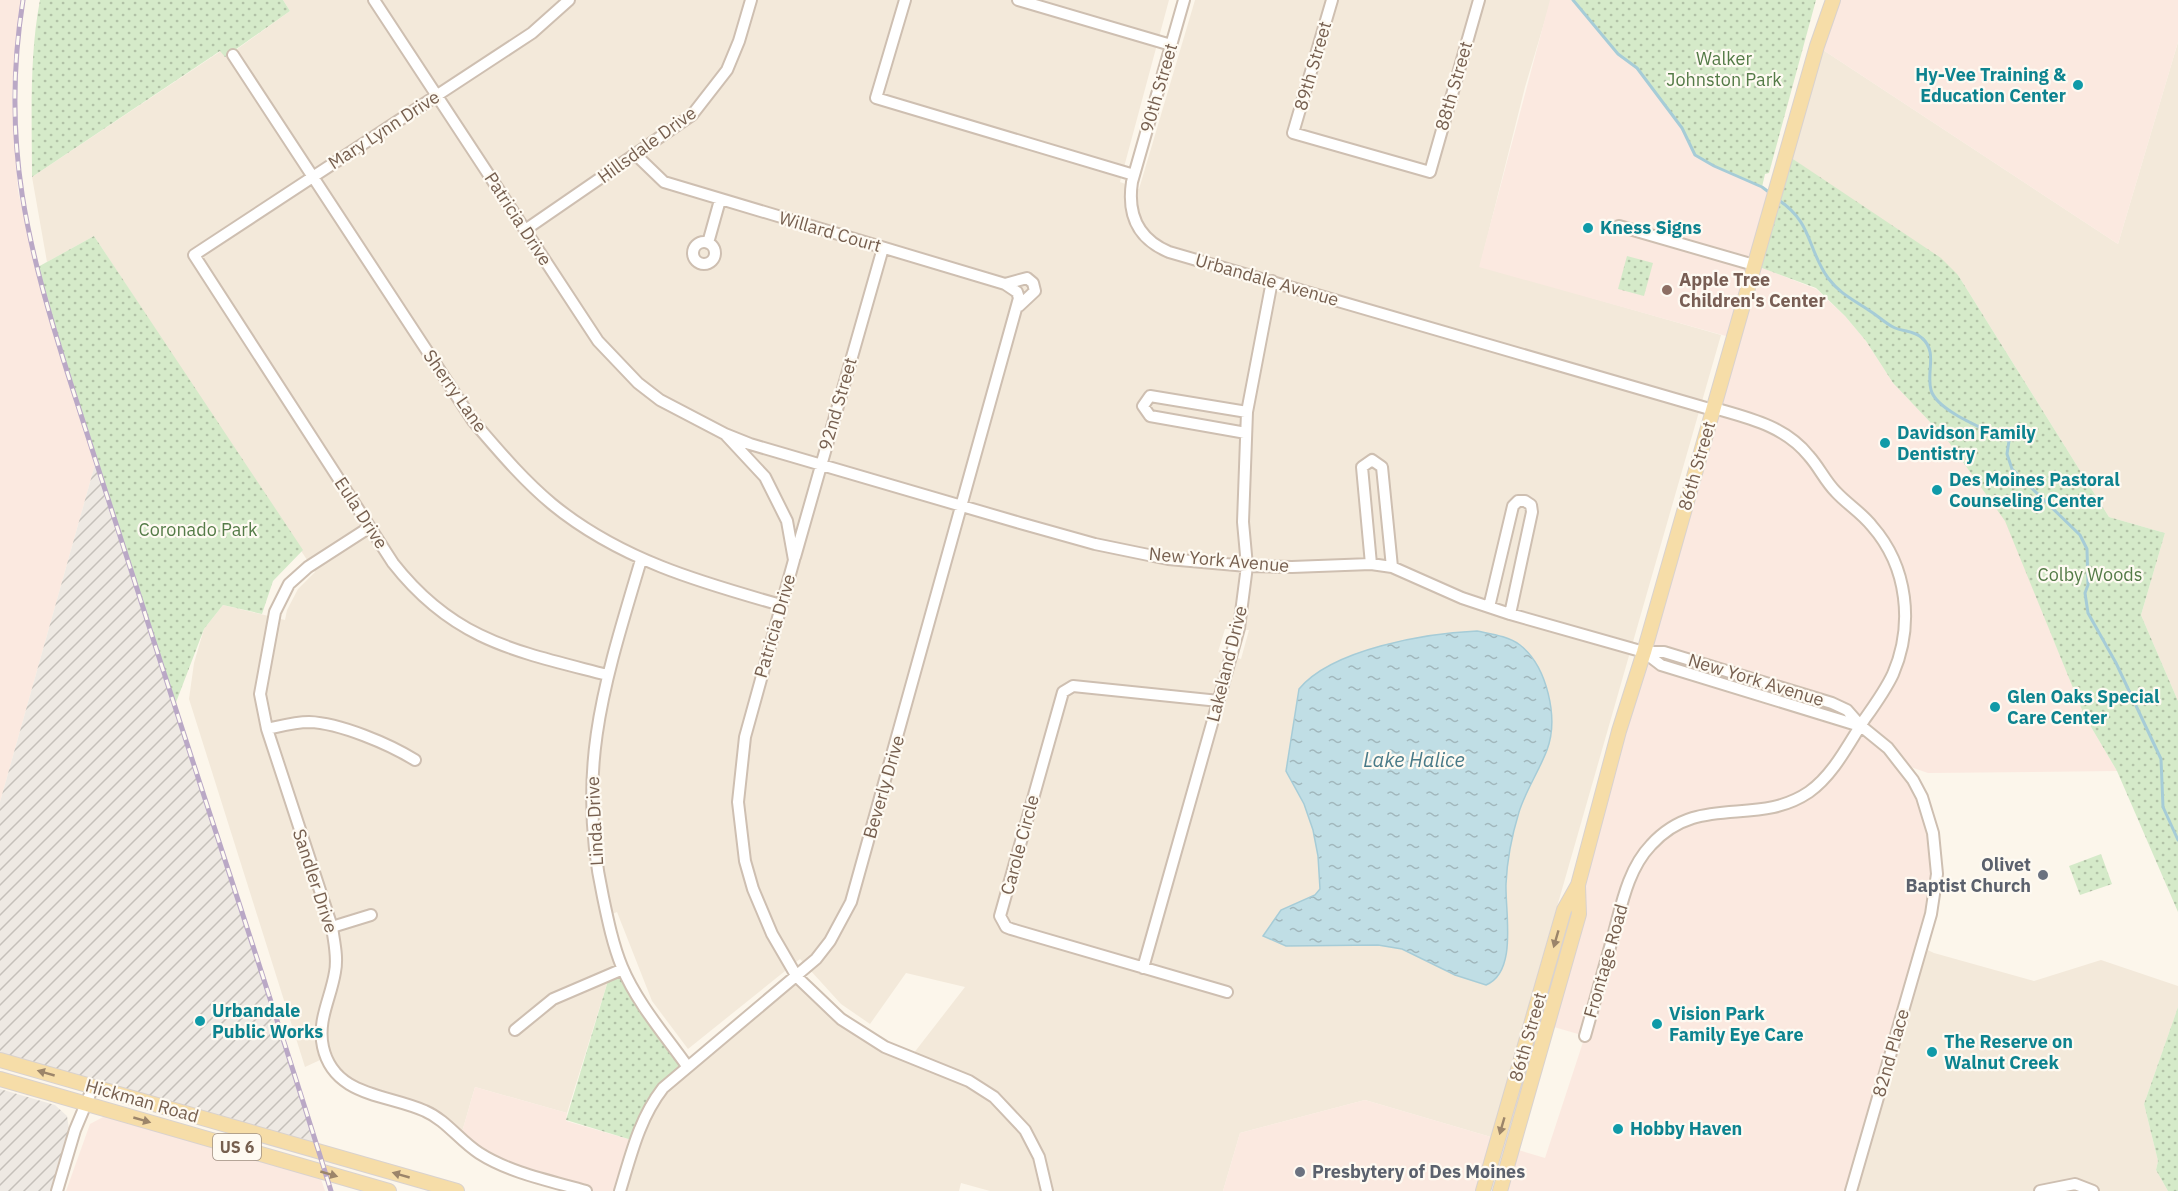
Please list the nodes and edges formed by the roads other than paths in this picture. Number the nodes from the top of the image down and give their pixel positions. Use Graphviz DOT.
graph roads {
  1 [pos="374,0"];
  2 [pos="569,0"];
  3 [pos="751,0"];
  4 [pos="905,0"];
  5 [pos="1018,0"];
  6 [pos="1184,0"];
  7 [pos="1332,0"];
  8 [pos="1479,0"];
  9 [pos="1826,0"];
  10 [pos="1833,0"];
  11 [pos="1171,45"];
  12 [pos="1817,46"];
  13 [pos="233,56"];
  14 [pos="436,95"];
  15 [pos="636,155"];
  16 [pos="1430,172"];
  17 [pos="1134,175"];
  18 [pos="313,177"];
  19 [pos="720,200"];
  20 [pos="1619,226"];
  21 [pos="525,230"];
  22 [pos="708,243"];
  23 [pos="883,248"];
  24 [pos="194,255"];
  25 [pos="1754,265"];
  26 [pos="1272,281"];
  27 [pos="1033,283"];
  28 [pos="1005,284"];
  29 [pos="1019,306"];
  30 [pos="1714,409"];
  31 [pos="1247,412"];
  32 [pos="1246,433"];
  33 [pos="725,434"];
  34 [pos="821,465"];
  35 [pos="963,506"];
  36 [pos="370,527"];
  37 [pos="641,560"];
  38 [pos="794,560"];
  39 [pos="1371,564"];
  40 [pos="1247,566"];
  41 [pos="1392,567"];
  42 [pos="781,605"];
  43 [pos="1489,607"];
  44 [pos="1510,614"];
  45 [pos="1644,652"];
  46 [pos="607,675"];
  47 [pos="1219,701"];
  48 [pos="1861,726"];
  49 [pos="267,729"];
  50 [pos="415,760"];
  51 [pos="1578,885"];
  52 [pos="1931,914"];
  53 [pos="370,915"];
  54 [pos="332,927"];
  55 [pos="1143,968"];
  56 [pos="622,969"];
  57 [pos="797,977"];
  58 [pos="1227,992"];
  59 [pos="515,1030"];
  60 [pos="1585,1036"];
  61 [pos="0,1060"];
  62 [pos="687,1066"];
  63 [pos="0,1079"];
  64 [pos="93,1087"];
  65 [pos="86,1104"];
  66 [pos="57,1191"];
  67 [pos="389,1191"];
  68 [pos="457,1191"];
  69 [pos="586,1191"];
  70 [pos="620,1191"];
  71 [pos="1047,1191"];
  72 [pos="1483,1191"];
  73 [pos="1500,1191"];
  74 [pos="1851,1191"];
  75 [pos="2040,1191"];
  76 [pos="2093,1191"];
  1 -- 14 [label="street, Patricia Drive"];
  2 -- 14 [label="street, Mary Lynn Drive"];
  3 -- 15 [label="street, Hillsdale Drive"];
  4 -- 17 [label="street"];
  5 -- 11 [label="street"];
  6 -- 11 [label="street, 90th Street"];
  7 -- 16 [label="street, 89th Street"];
  8 -- 16 [label="street, 88th Street"];
  9 -- 12 [label="main road, 86th Street"];
  10 -- 12 [label="main road, 86th Street"];
  11 -- 17 [label="street, 90th Street"];
  12 -- 25 [label="main road, 86th Street"];
  13 -- 18 [label="street, Sherry Lane"];
  14 -- 18 [label="street, Mary Lynn Drive"];
  14 -- 21 [label="street, Patricia Drive"];
  15 -- 19 [label="street, Willard Court"];
  15 -- 21 [label="street, Hillsdale Drive"];
  17 -- 26 [label="street, Urbandale Avenue"];
  18 -- 24 [label="street, Mary Lynn Drive"];
  18 -- 37 [label="street, Sherry Lane"];
  19 -- 22 [label="street"];
  19 -- 23 [label="street, Willard Court"];
  20 -- 25 [label="street"];
  21 -- 33 [label="street, Patricia Drive"];
  23 -- 28 [label="street, Willard Court"];
  23 -- 34 [label="street, 92nd Street"];
  24 -- 36 [label="street, Eula Drive"];
  25 -- 30 [label="main road, 86th Street"];
  26 -- 30 [label="street, Urbandale Avenue"];
  26 -- 31 [label="street, Lakeland Drive"];
  27 -- 28 [label="street, Willard Court"];
  27 -- 29 [label="street, Beverly Drive"];
  28 -- 29 [label="street"];
  29 -- 35 [label="street, Beverly Drive"];
  30 -- 45 [label="main road, 86th Street"];
  30 -- 48 [label="street, Urbandale Avenue"];
  31 -- 32 [label="street, Lakeland Drive"];
  31 -- 32 [label="street"];
  32 -- 40 [label="street, Lakeland Drive"];
  33 -- 34 [label="street, New York Avenue"];
  33 -- 38 [label="street, Patricia Drive"];
  34 -- 35 [label="street, New York Avenue"];
  34 -- 38 [label="street, 92nd Street"];
  35 -- 40 [label="street, New York Avenue"];
  35 -- 57 [label="street, Beverly Drive"];
  36 -- 46 [label="street, Eula Drive"];
  36 -- 49 [label="street, Sandler Drive"];
  37 -- 42 [label="street, Sherry Lane"];
  37 -- 46 [label="street, Linda Drive"];
  38 -- 42 [label="street, Patricia Drive"];
  39 -- 40 [label="street, New York Avenue"];
  39 -- 41 [label="street, New York Avenue"];
  39 -- 41 [label="street"];
  40 -- 47 [label="street, Lakeland Drive"];
  41 -- 43 [label="street, New York Avenue"];
  42 -- 57 [label="street, Patricia Drive"];
  43 -- 44 [label="street, New York Avenue"];
  43 -- 44 [label="street"];
  44 -- 45 [label="street, New York Avenue"];
  45 -- 48 [label="street, New York Avenue"];
  45 -- 51 [label="main road, 86th Street"];
  46 -- 56 [label="street, Linda Drive"];
  47 -- 55 [label="street, Lakeland Drive"];
  47 -- 55 [label="street, Carole Circle"];
  48 -- 52 [label="street, New York Avenue"];
  48 -- 60 [label="street, Frontage Road"];
  49 -- 50 [label="street"];
  49 -- 54 [label="street, Sandler Drive"];
  51 -- 72 [label="main road, 86th Street, one-way"];
  51 -- 73 [label="main road, 86th Street"];
  52 -- 74 [label="street, 82nd Place"];
  53 -- 54 [label="street"];
  54 -- 69 [label="street, Sandler Drive"];
  55 -- 58 [label="street, Carole Circle"];
  56 -- 59 [label="street"];
  56 -- 62 [label="street, Linda Drive"];
  57 -- 62 [label="street, Beverly Drive"];
  57 -- 71 [label="street, Patricia Drive"];
  64 -- 61 [label="main road, Hickman Road / US 6, one-way"];
  62 -- 70 [label="street, Beverly Drive"];
  63 -- 65 [label="main road, Hickman Road / US 6"];
  64 -- 65 [label="street"];
  68 -- 64 [label="main road, Hickman Road / US 6, one-way"];
  65 -- 66 [label="street"];
  65 -- 67 [label="main road, Hickman Road / US 6, one-way"];
  75 -- 76 [label="street"];
}
